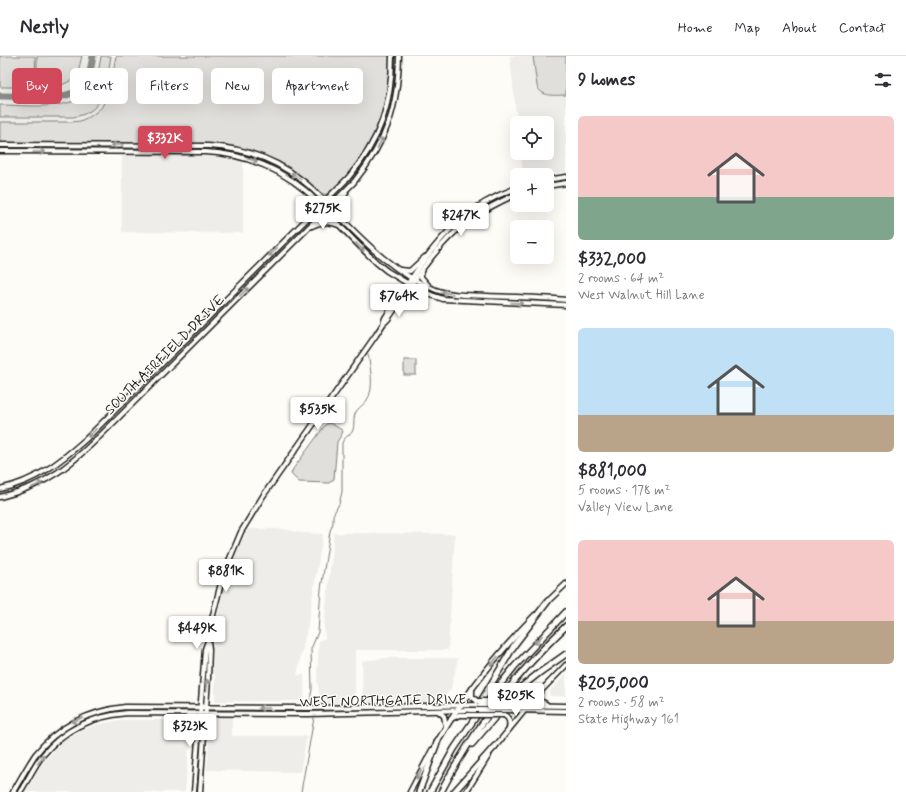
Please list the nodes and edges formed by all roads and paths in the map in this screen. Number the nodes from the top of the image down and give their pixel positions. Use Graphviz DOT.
graph roads {
  1 [pos="392,56"];
  2 [pos="399,56"];
  3 [pos="0,145"];
  4 [pos="145,146"];
  5 [pos="238,150"];
  6 [pos="0,151"];
  7 [pos="145,152"];
  8 [pos="236,155"];
  9 [pos="363,159"];
  10 [pos="369,163"];
  11 [pos="566,177"];
  12 [pos="554,179"];
  13 [pos="354,182"];
  14 [pos="566,182"];
  15 [pos="554,185"];
  16 [pos="307,191"];
  17 [pos="510,191"];
  18 [pos="318,194"];
  19 [pos="332,194"];
  20 [pos="510,197"];
  21 [pos="326,201"];
  22 [pos="321,206"];
  23 [pos="330,206"];
  24 [pos="325,210"];
  25 [pos="314,212"];
  26 [pos="341,226"];
  27 [pos="348,226"];
  28 [pos="306,230"];
  29 [pos="428,256"];
  30 [pos="399,270"];
  31 [pos="421,272"];
  32 [pos="414,279"];
  33 [pos="410,285"];
  34 [pos="433,289"];
  35 [pos="420,290"];
  36 [pos="406,293"];
  37 [pos="566,300"];
  38 [pos="566,305"];
  39 [pos="383,324"];
  40 [pos="101,424"];
  41 [pos="107,429"];
  42 [pos="0,489"];
  43 [pos="0,497"];
  44 [pos="566,584"];
  45 [pos="548,601"];
  46 [pos="566,612"];
  47 [pos="566,626"];
  48 [pos="208,641"];
  49 [pos="566,654"];
  50 [pos="566,665"];
  51 [pos="473,687"];
  52 [pos="202,691"];
  53 [pos="538,694"];
  54 [pos="207,698"];
  55 [pos="460,704"];
  56 [pos="529,705"];
  57 [pos="551,705"];
  58 [pos="566,706"];
  59 [pos="190,707"];
  60 [pos="203,707"];
  61 [pos="225,708"];
  62 [pos="280,708"];
  63 [pos="114,709"];
  64 [pos="437,710"];
  65 [pos="456,710"];
  66 [pos="524,710"];
  67 [pos="566,711"];
  68 [pos="184,713"];
  69 [pos="202,713"];
  70 [pos="115,714"];
  71 [pos="216,714"];
  72 [pos="280,714"];
  73 [pos="451,719"];
  74 [pos="201,726"];
  75 [pos="446,727"];
  76 [pos="509,729"];
  77 [pos="463,736"];
  78 [pos="438,740"];
  79 [pos="495,746"];
  80 [pos="461,758"];
  81 [pos="18,783"];
  82 [pos="24,786"];
  83 [pos="13,792"];
  84 [pos="20,792"];
  85 [pos="194,792"];
  86 [pos="200,792"];
  87 [pos="410,792"];
  88 [pos="420,792"];
  89 [pos="430,792"];
  90 [pos="441,792"];
  91 [pos="454,792"];
  92 [pos="466,792"];
  1 -- 9 [label="main road, SOUTH AIRFIELD DRIVE"];
  10 -- 2 [label="main road, one-way"];
  4 -- 3 [label="main road, one-way"];
  4 -- 5 [label="main road"];
  4 -- 7 [label="main road"];
  5 -- 8 [label="main road"];
  18 -- 5 [label="main road, one-way"];
  6 -- 7 [label="main road, one-way"];
  7 -- 8 [label="main road"];
  8 -- 16 [label="main road, one-way"];
  9 -- 10 [label="main road"];
  9 -- 19 [label="main road, SOUTH AIRFIELD DRIVE"];
  10 -- 13 [label="main road"];
  11 -- 12 [label="main road"];
  13 -- 23 [label="main road, SOUTH AIRFIELD DRIVE"];
  13 -- 27 [label="main road"];
  14 -- 15 [label="main road"];
  16 -- 22 [label="main road"];
  16 -- 25 [label="main road"];
  17 -- 29 [label="main road"];
  18 -- 19 [label="main road"];
  18 -- 21 [label="main road"];
  19 -- 21 [label="main road, SOUTH AIRFIELD DRIVE"];
  20 -- 31 [label="main road"];
  21 -- 22 [label="main road, SOUTH AIRFIELD DRIVE"];
  21 -- 23 [label="main road"];
  22 -- 24 [label="main road"];
  22 -- 25 [label="main road, SOUTH AIRFIELD DRIVE"];
  23 -- 24 [label="main road, SOUTH AIRFIELD DRIVE"];
  23 -- 27 [label="main road"];
  24 -- 26 [label="main road"];
  24 -- 28 [label="main road, SOUTH AIRFIELD DRIVE"];
  25 -- 40 [label="main road, SOUTH AIRFIELD DRIVE, one-way"];
  26 -- 28 [label="main road"];
  26 -- 33 [label="main road, one-way"];
  27 -- 30 [label="main road"];
  41 -- 28 [label="main road, SOUTH AIRFIELD DRIVE, one-way"];
  29 -- 30 [label="main road"];
  29 -- 32 [label="main road"];
  30 -- 32 [label="main road"];
  31 -- 32 [label="main road"];
  31 -- 34 [label="main road"];
  32 -- 33 [label="main road"];
  32 -- 34 [label="main road"];
  33 -- 35 [label="main road"];
  33 -- 36 [label="main road"];
  33 -- 39 [label="main road"];
  37 -- 34 [label="main road, one-way"];
  35 -- 36 [label="main road"];
  35 -- 38 [label="main road, one-way"];
  36 -- 39 [label="main road"];
  39 -- 48 [label="main road"];
  40 -- 41 [label="main road"];
  40 -- 42 [label="main road, SOUTH AIRFIELD DRIVE, one-way"];
  43 -- 41 [label="main road, SOUTH AIRFIELD DRIVE, one-way"];
  44 -- 45 [label="main road"];
  45 -- 51 [label="main road, one-way"];
  45 -- 77 [label="highway"];
  46 -- 77 [label="highway, one-way"];
  47 -- 80 [label="highway"];
  48 -- 52 [label="main road"];
  54 -- 48 [label="main road, one-way"];
  49 -- 80 [label="highway"];
  50 -- 53 [label="main road"];
  51 -- 53 [label="main road, bridge"];
  51 -- 55 [label="main road"];
  52 -- 59 [label="main road"];
  52 -- 60 [label="main road"];
  53 -- 56 [label="main road"];
  53 -- 57 [label="main road"];
  54 -- 60 [label="main road"];
  54 -- 61 [label="main road"];
  55 -- 56 [label="main road, WEST NORTHGATE DRIVE, bridge"];
  55 -- 62 [label="main road, WEST NORTHGATE DRIVE"];
  55 -- 65 [label="main road"];
  56 -- 57 [label="main road, WEST NORTHGATE DRIVE"];
  56 -- 66 [label="main road"];
  57 -- 58 [label="main road, WEST NORTHGATE DRIVE"];
  59 -- 60 [label="main road, WEST NORTHGATE DRIVE"];
  59 -- 63 [label="main road, WEST NORTHGATE DRIVE"];
  60 -- 61 [label="main road, WEST NORTHGATE DRIVE"];
  60 -- 69 [label="main road"];
  62 -- 61 [label="main road, WEST NORTHGATE DRIVE, one-way"];
  62 -- 72 [label="main road"];
  63 -- 70 [label="main road"];
  63 -- 81 [label="main road, WEST NORTHGATE DRIVE, one-way"];
  64 -- 65 [label="main road, WEST NORTHGATE DRIVE"];
  64 -- 72 [label="main road, WEST NORTHGATE DRIVE"];
  64 -- 75 [label="main road"];
  65 -- 66 [label="main road, WEST NORTHGATE DRIVE, bridge"];
  65 -- 73 [label="main road"];
  66 -- 67 [label="main road, WEST NORTHGATE DRIVE"];
  66 -- 76 [label="main road"];
  68 -- 69 [label="main road, WEST NORTHGATE DRIVE"];
  68 -- 70 [label="main road, WEST NORTHGATE DRIVE"];
  68 -- 74 [label="main road"];
  69 -- 71 [label="main road, WEST NORTHGATE DRIVE"];
  69 -- 74 [label="main road"];
  82 -- 70 [label="main road, WEST NORTHGATE DRIVE, one-way"];
  71 -- 72 [label="main road, WEST NORTHGATE DRIVE"];
  71 -- 74 [label="main road"];
  73 -- 75 [label="main road"];
  73 -- 76 [label="main road, bridge"];
  74 -- 85 [label="main road"];
  74 -- 86 [label="main road"];
  75 -- 78 [label="main road"];
  76 -- 79 [label="main road"];
  77 -- 89 [label="highway"];
  78 -- 87 [label="main road, one-way"];
  78 -- 88 [label="highway"];
  79 -- 91 [label="highway"];
  79 -- 92 [label="main road"];
  80 -- 90 [label="highway"];
  81 -- 82 [label="main road"];
  81 -- 83 [label="main road, WEST NORTHGATE DRIVE"];
  82 -- 84 [label="main road, WEST NORTHGATE DRIVE"];
}
